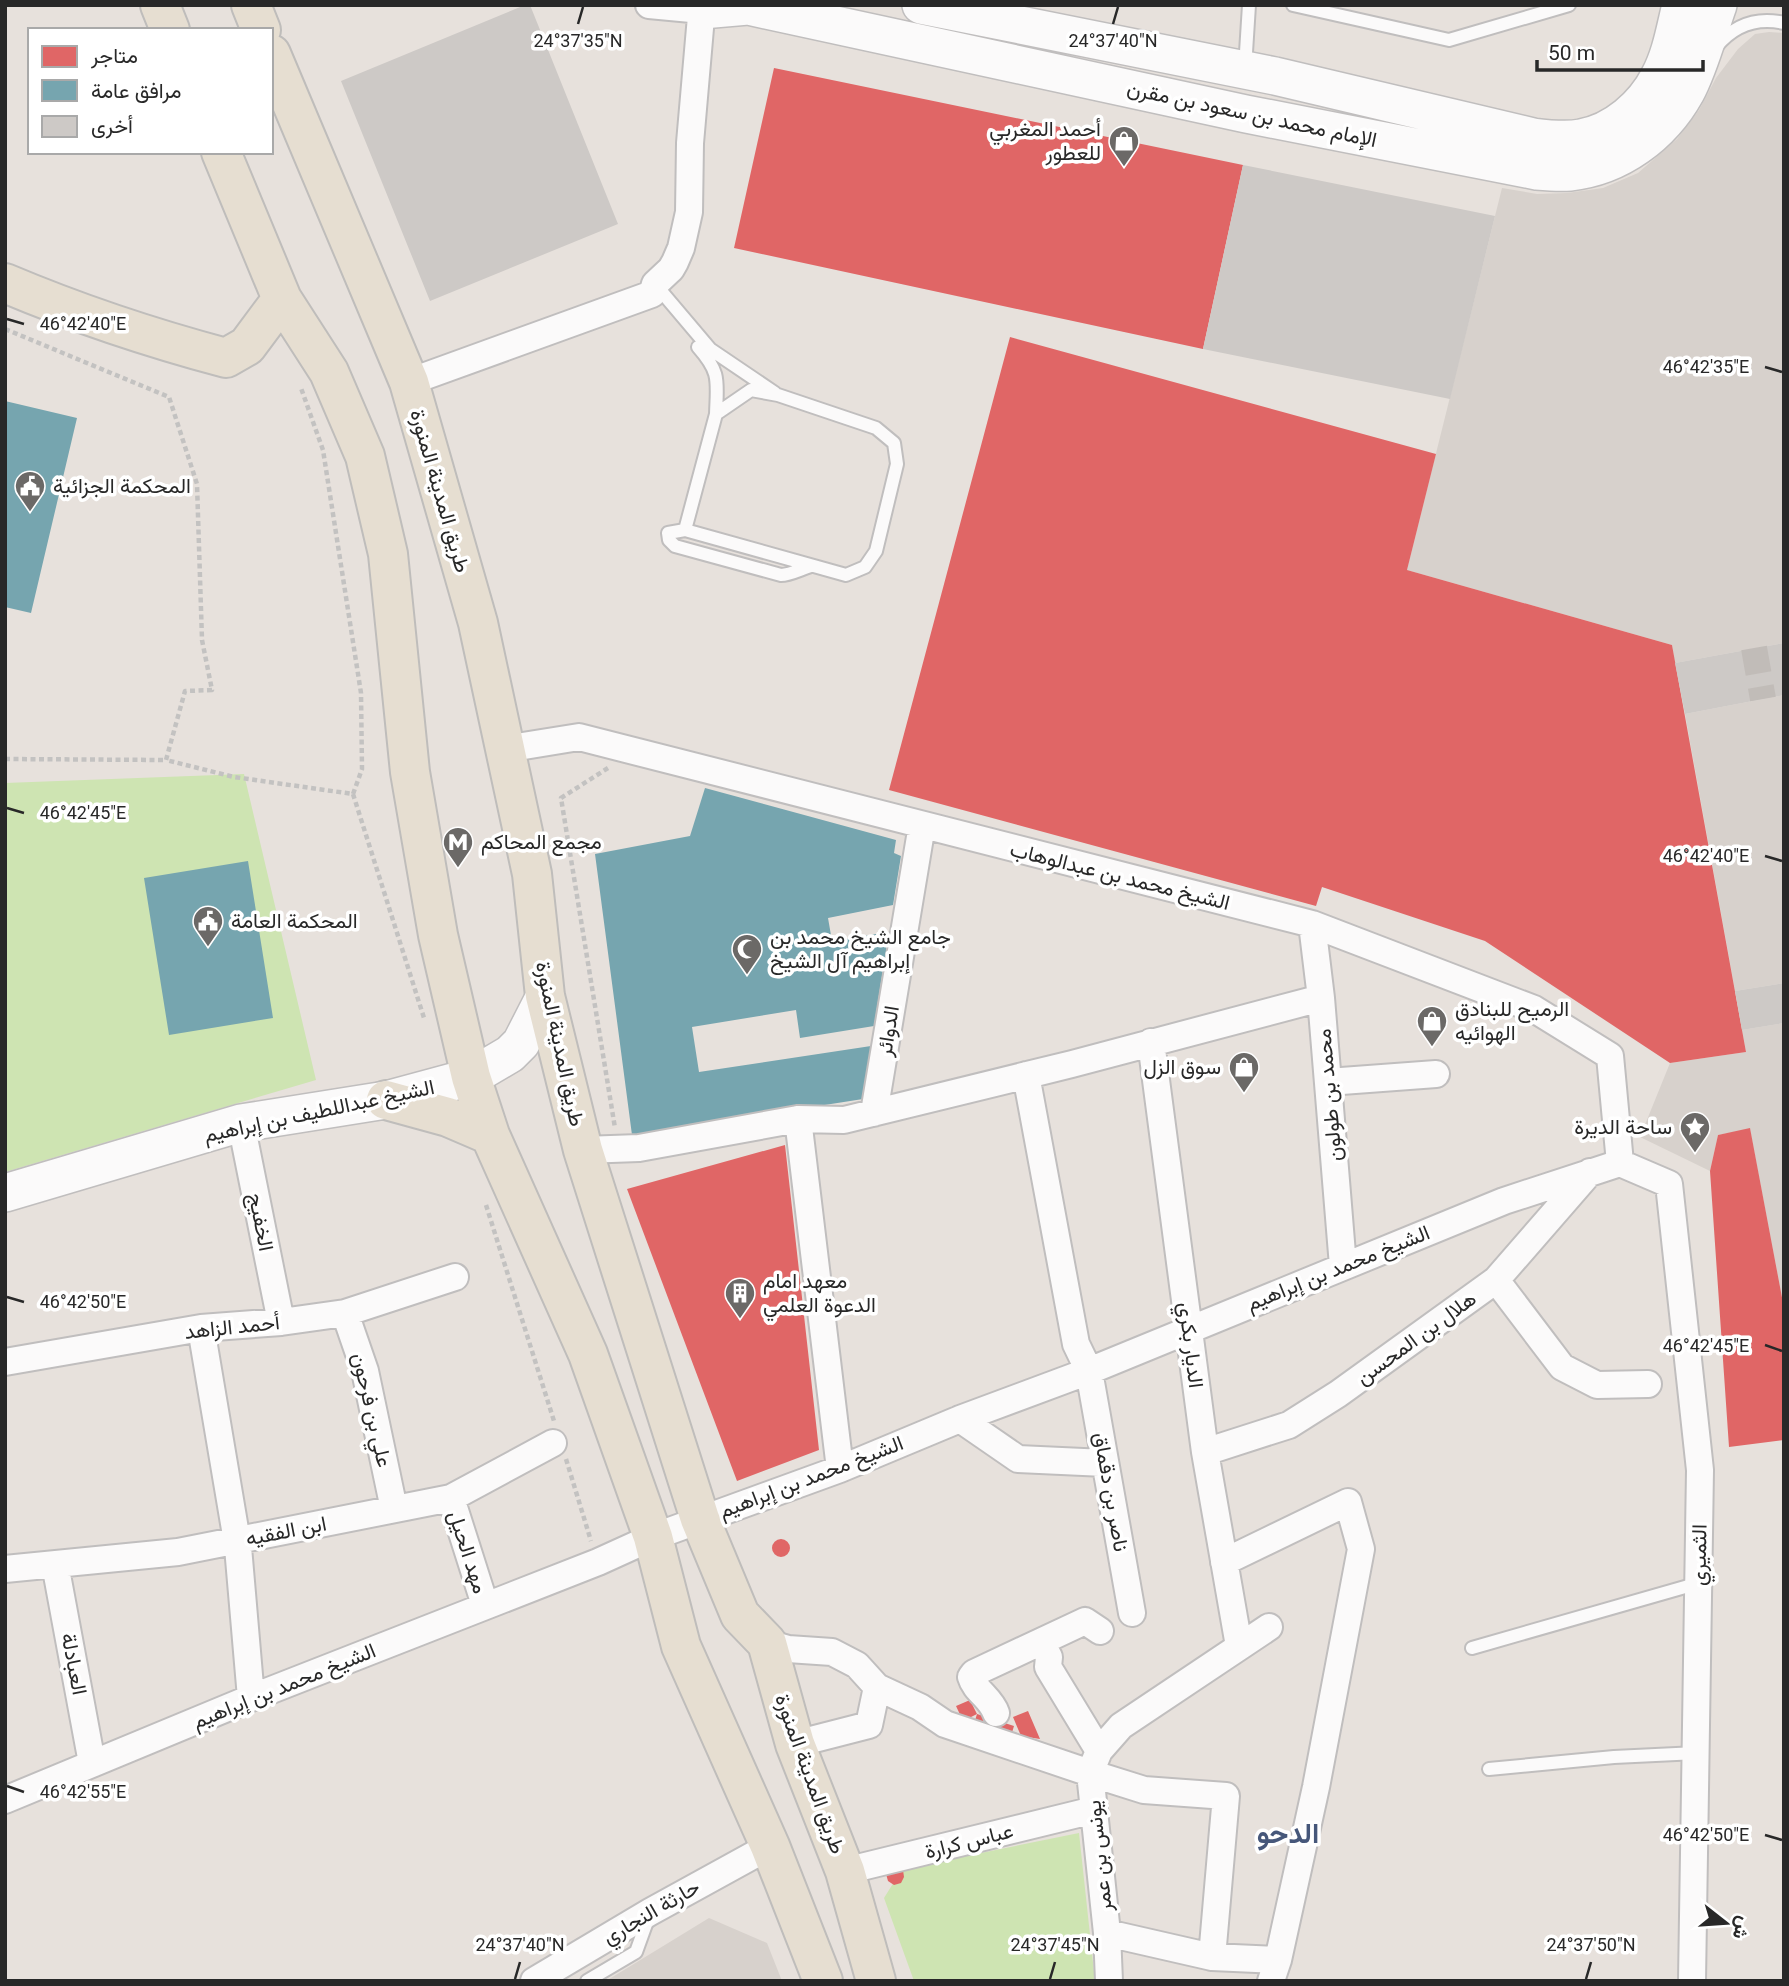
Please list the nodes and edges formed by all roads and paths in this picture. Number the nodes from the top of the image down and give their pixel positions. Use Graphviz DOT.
graph roads {
  1 [pos="160,5"];
  2 [pos="251,5"];
  3 [pos="649,5"];
  4 [pos="921,5"];
  5 [pos="1249,5"];
  6 [pos="1293,5"];
  7 [pos="1569,5"];
  8 [pos="1681,5"];
  9 [pos="1718,5"];
  10 [pos="702,7"];
  11 [pos="1784,23"];
  12 [pos="169,28"];
  13 [pos="260,28"];
  14 [pos="273,59"];
  15 [pos="1245,70"];
  16 [pos="1686,90"];
  17 [pos="222,154"];
  18 [pos="5,282"];
  19 [pos="654,289"];
  20 [pos="282,299"];
  21 [pos="5,329"];
  22 [pos="409,382"];
  23 [pos="300,385"];
  24 [pos="778,395"];
  25 [pos="716,414"];
  26 [pos="685,530"];
  27 [pos="811,566"];
  28 [pos="505,749"];
  29 [pos="633,751"];
  30 [pos="5,758"];
  31 [pos="166,760"];
  32 [pos="353,794"];
  33 [pos="922,825"];
  34 [pos="1312,924"];
  35 [pos="545,996"];
  36 [pos="1321,998"];
  37 [pos="428,1029"];
  38 [pos="1152,1042"];
  39 [pos="1436,1074"];
  40 [pos="1026,1075"];
  41 [pos="471,1077"];
  42 [pos="1328,1082"];
  43 [pos="386,1100"];
  44 [pos="874,1113"];
  45 [pos="798,1119"];
  46 [pos="241,1123"];
  47 [pos="490,1135"];
  48 [pos="601,1150"];
  49 [pos="1620,1163"];
  50 [pos="1591,1171"];
  51 [pos="5,1193"];
  52 [pos="484,1196"];
  53 [pos="1343,1266"];
  54 [pos="455,1277"];
  55 [pos="1496,1280"];
  56 [pos="345,1313"];
  57 [pos="281,1322"];
  58 [pos="201,1328"];
  59 [pos="1189,1329"];
  60 [pos="5,1362"];
  61 [pos="1089,1371"];
  62 [pos="1648,1384"];
  63 [pos="960,1419"];
  64 [pos="558,1444"];
  65 [pos="1205,1452"];
  66 [pos="1105,1463"];
  67 [pos="840,1469"];
  68 [pos="451,1498"];
  69 [pos="394,1509"];
  70 [pos="701,1519"];
  71 [pos="653,1537"];
  72 [pos="237,1540"];
  73 [pos="598,1562"];
  74 [pos="1224,1562"];
  75 [pos="55,1564"];
  76 [pos="5,1569"];
  77 [pos="1699,1583"];
  78 [pos="485,1605"];
  79 [pos="1132,1613"];
  80 [pos="740,1615"];
  81 [pos="1269,1627"];
  82 [pos="1100,1631"];
  83 [pos="1041,1642"];
  84 [pos="767,1643"];
  85 [pos="681,1646"];
  86 [pos="1239,1646"];
  87 [pos="1472,1648"];
  88 [pos="877,1688"];
  89 [pos="251,1699"];
  90 [pos="996,1713"];
  91 [pos="795,1744"];
  92 [pos="1697,1753"];
  93 [pos="1095,1762"];
  94 [pos="92,1763"];
  95 [pos="1489,1769"];
  96 [pos="5,1800"];
  97 [pos="1094,1810"];
  98 [pos="770,1846"];
  99 [pos="845,1871"];
  100 [pos="650,1912"];
  101 [pos="1107,1933"];
  102 [pos="1212,1957"];
  103 [pos="1274,1971"];
  104 [pos="534,1981"];
  105 [pos="587,1981"];
  106 [pos="823,1981"];
  107 [pos="876,1981"];
  108 [pos="1109,1981"];
  109 [pos="1692,1981"];
  1 -- 12 [label="main road"];
  2 -- 13 [label="main road"];
  3 -- 10 [label="street"];
  4 -- 15 [label="street, الإمام محمد بن سعود بن مقرن"];
  5 -- 15 [label="lane"];
  6 -- 7 [label="lane"];
  8 -- 15 [label="street, الإمام محمد بن سعود بن مقرن"];
  9 -- 16 [label="street, الإمام محمد بن سعود بن مقرن"];
  10 -- 16 [label="street, الإمام محمد بن سعود بن مقرن"];
  10 -- 19 [label="street"];
  11 -- 16 [label="lane"];
  14 -- 22 [label="main road, طريق المدينة المنورة"];
  17 -- 20 [label="main road"];
  18 -- 20 [label="main road"];
  19 -- 22 [label="street"];
  19 -- 24 [label="lane"];
  19 -- 25 [label="lane"];
  20 -- 41 [label="main road"];
  21 -- 31 [label="path"];
  22 -- 28 [label="main road, طريق المدينة المنورة"];
  23 -- 32 [label="path"];
  24 -- 25 [label="lane"];
  24 -- 27 [label="lane"];
  25 -- 26 [label="lane"];
  26 -- 27 [label="lane"];
  26 -- 27 [label="lane"];
  28 -- 29 [label="street, الشيخ محمد بن عبدالوهاب"];
  28 -- 35 [label="main road, طريق المدينة المنورة"];
  29 -- 33 [label="street, الشيخ محمد بن عبدالوهاب"];
  29 -- 48 [label="path"];
  30 -- 31 [label="path"];
  31 -- 32 [label="path"];
  32 -- 37 [label="path"];
  33 -- 34 [label="street, الشيخ محمد بن عبدالوهاب"];
  33 -- 44 [label="street, الدوائر"];
  34 -- 36 [label="street, محمد بن طولون"];
  34 -- 49 [label="street, الشيخ محمد بن عبدالوهاب"];
  35 -- 41 [label="street, الشيخ عبداللطيف بن إبراهيم"];
  35 -- 48 [label="main road, طريق المدينة المنورة"];
  36 -- 38 [label="street"];
  36 -- 42 [label="street, محمد بن طولون"];
  38 -- 40 [label="street"];
  38 -- 59 [label="street, الديار بكري"];
  39 -- 42 [label="street"];
  40 -- 44 [label="street"];
  40 -- 61 [label="street, ناصر بن دقماق"];
  41 -- 43 [label="street, الشيخ عبداللطيف بن إبراهيم"];
  41 -- 47 [label="main road"];
  42 -- 53 [label="street, محمد بن طولون"];
  43 -- 46 [label="street, الشيخ عبداللطيف بن إبراهيم"];
  43 -- 47 [label="main road"];
  44 -- 45 [label="street"];
  45 -- 48 [label="street"];
  45 -- 67 [label="street"];
  46 -- 51 [label="street, الشيخ عبداللطيف بن إبراهيم"];
  46 -- 57 [label="street, الخفيج"];
  47 -- 71 [label="main road"];
  48 -- 70 [label="main road, طريق المدينة المنورة"];
  49 -- 50 [label="street, الشيخ محمد بن إبراهيم"];
  49 -- 77 [label="street, الثميري"];
  50 -- 53 [label="street, الشيخ محمد بن إبراهيم"];
  50 -- 55 [label="street, هلال بن المحسن"];
  52 -- 64 [label="path"];
  53 -- 59 [label="street, الشيخ محمد بن إبراهيم"];
  54 -- 56 [label="street, أحمد الزاهد"];
  55 -- 62 [label="street"];
  55 -- 65 [label="street, هلال بن المحسن"];
  56 -- 57 [label="street, أحمد الزاهد"];
  56 -- 69 [label="street, علي بن فرحون"];
  57 -- 58 [label="street, أحمد الزاهد"];
  58 -- 60 [label="street, أحمد الزاهد"];
  58 -- 72 [label="street"];
  59 -- 61 [label="street, الشيخ محمد بن إبراهيم"];
  59 -- 65 [label="street, الديار بكري"];
  61 -- 63 [label="street, الشيخ محمد بن إبراهيم"];
  61 -- 66 [label="street, ناصر بن دقماق"];
  63 -- 66 [label="street"];
  63 -- 67 [label="street, الشيخ محمد بن إبراهيم"];
  64 -- 68 [label="street, ابن الفقيه"];
  64 -- 73 [label="path"];
  65 -- 74 [label="street, الديار بكري"];
  66 -- 79 [label="street, ناصر بن دقماق"];
  67 -- 70 [label="street, الشيخ محمد بن إبراهيم"];
  68 -- 69 [label="street, ابن الفقيه"];
  68 -- 78 [label="street, مهد الحيل"];
  69 -- 72 [label="street, ابن الفقيه"];
  70 -- 71 [label="street, الشيخ محمد بن إبراهيم"];
  70 -- 80 [label="main road, طريق المدينة المنورة"];
  71 -- 73 [label="street, الشيخ محمد بن إبراهيم"];
  71 -- 85 [label="main road"];
  72 -- 75 [label="street, ابن الفقيه"];
  72 -- 89 [label="street"];
  73 -- 78 [label="street, الشيخ محمد بن إبراهيم"];
  74 -- 86 [label="street, الديار بكري"];
  74 -- 103 [label="street"];
  75 -- 76 [label="street, ابن الفقيه"];
  75 -- 94 [label="street, العبادلة"];
  77 -- 87 [label="lane"];
  77 -- 92 [label="street, الثميري"];
  78 -- 89 [label="street, الشيخ محمد بن إبراهيم"];
  80 -- 84 [label="main road, طريق المدينة المنورة"];
  80 -- 85 [label="main road"];
  81 -- 86 [label="street"];
  82 -- 83 [label="street"];
  83 -- 90 [label="street"];
  83 -- 93 [label="street"];
  84 -- 88 [label="street"];
  84 -- 91 [label="main road, طريق المدينة المنورة"];
  85 -- 98 [label="main road"];
  86 -- 93 [label="street"];
  88 -- 91 [label="street"];
  88 -- 93 [label="street"];
  89 -- 94 [label="street, الشيخ محمد بن إبراهيم"];
  91 -- 99 [label="main road, طريق المدينة المنورة"];
  92 -- 95 [label="lane"];
  92 -- 109 [label="street, الثميري"];
  93 -- 97 [label="street, يونس بن عمر"];
  93 -- 102 [label="street"];
  94 -- 96 [label="street, الشيخ محمد بن إبراهيم"];
  97 -- 99 [label="street, عباس كرارة"];
  97 -- 101 [label="street, يونس بن عمر"];
  98 -- 100 [label="street, حارثة النجاري"];
  98 -- 106 [label="main road"];
  99 -- 107 [label="main road, طريق المدينة المنورة"];
  100 -- 104 [label="street, حارثة النجاري"];
  100 -- 105 [label="lane"];
  101 -- 102 [label="street"];
  101 -- 108 [label="street, يونس بن عمر"];
  102 -- 103 [label="street"];
}
